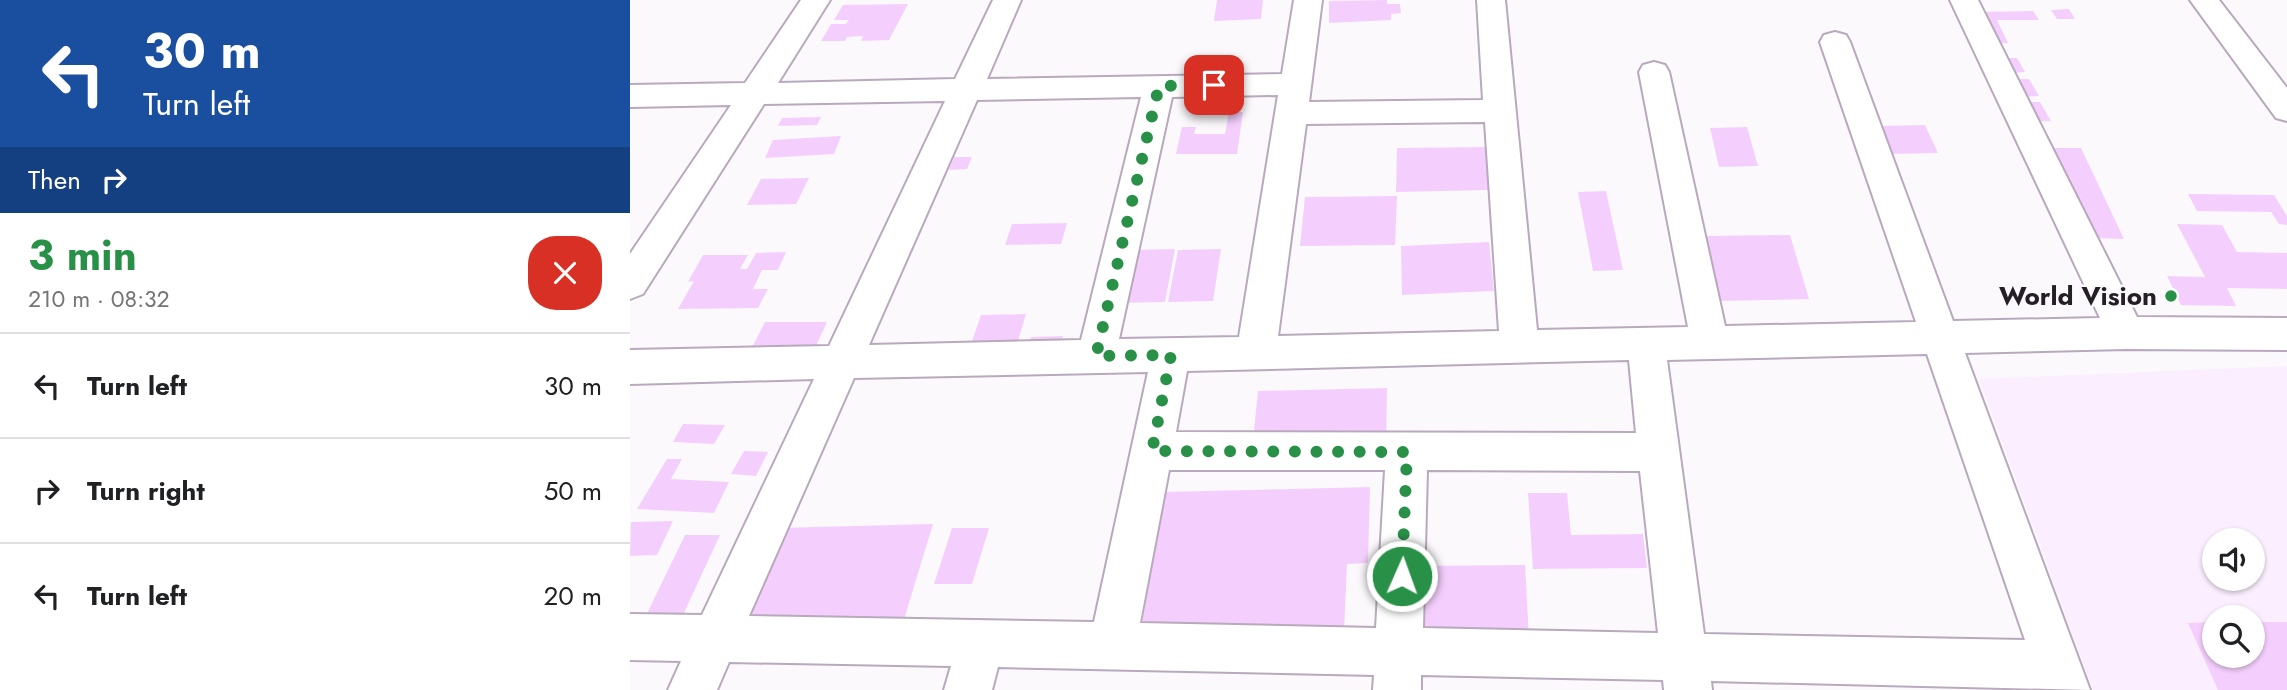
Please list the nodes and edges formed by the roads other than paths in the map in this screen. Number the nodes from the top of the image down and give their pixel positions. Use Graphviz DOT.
graph roads {
  1 [pos="816,0"];
  2 [pos="1007,0"];
  3 [pos="1308,0"];
  4 [pos="1491,0"];
  5 [pos="1964,0"];
  6 [pos="2204,0"];
  7 [pos="1835,42"];
  8 [pos="1654,72"];
  9 [pos="1159,86"];
  10 [pos="966,89"];
  11 [pos="755,93"];
  12 [pos="630,96"];
  13 [pos="1294,99"];
  14 [pos="2287,110"];
  15 [pos="1500,111"];
  16 [pos="630,284"];
  17 [pos="2126,333"];
  18 [pos="2287,334"];
  19 [pos="1941,337"];
  20 [pos="1710,343"];
  21 [pos="1646,344"];
  22 [pos="1519,347"];
  23 [pos="1256,353"];
  24 [pos="1171,355"];
  25 [pos="1096,356"];
  26 [pos="841,363"];
  27 [pos="630,367"];
  28 [pos="1152,451"];
  29 [pos="1407,452"];
  30 [pos="1659,452"];
  31 [pos="630,637"];
  32 [pos="715,639"];
  33 [pos="981,644"];
  34 [pos="1112,646"];
  35 [pos="1397,671"];
  36 [pos="1686,674"];
  37 [pos="2062,677"];
  38 [pos="692,690"];
  39 [pos="968,690"];
  1 -- 11 [label="street"];
  2 -- 10 [label="street"];
  3 -- 13 [label="street"];
  4 -- 15 [label="street"];
  5 -- 17 [label="street"];
  6 -- 14 [label="street"];
  7 -- 19 [label="street"];
  8 -- 20 [label="street"];
  9 -- 10 [label="street"];
  9 -- 13 [label="street"];
  9 -- 25 [label="street"];
  10 -- 11 [label="street"];
  10 -- 26 [label="street"];
  11 -- 12 [label="street"];
  11 -- 16 [label="street"];
  13 -- 15 [label="street"];
  13 -- 23 [label="street"];
  15 -- 22 [label="street"];
  17 -- 18 [label="street"];
  17 -- 19 [label="street"];
  19 -- 20 [label="street"];
  19 -- 37 [label="street"];
  20 -- 21 [label="street"];
  21 -- 22 [label="street"];
  21 -- 30 [label="street"];
  22 -- 23 [label="street"];
  23 -- 24 [label="street"];
  24 -- 25 [label="street"];
  24 -- 28 [label="street"];
  25 -- 26 [label="street"];
  26 -- 27 [label="street"];
  26 -- 32 [label="street"];
  28 -- 29 [label="street"];
  28 -- 34 [label="street"];
  29 -- 30 [label="street"];
  29 -- 35 [label="street"];
  30 -- 36 [label="street"];
  31 -- 32 [label="street"];
  32 -- 33 [label="street"];
  32 -- 38 [label="street"];
  33 -- 34 [label="street"];
  33 -- 39 [label="street"];
  34 -- 35 [label="street"];
  35 -- 36 [label="street"];
  36 -- 37 [label="street"];
}
